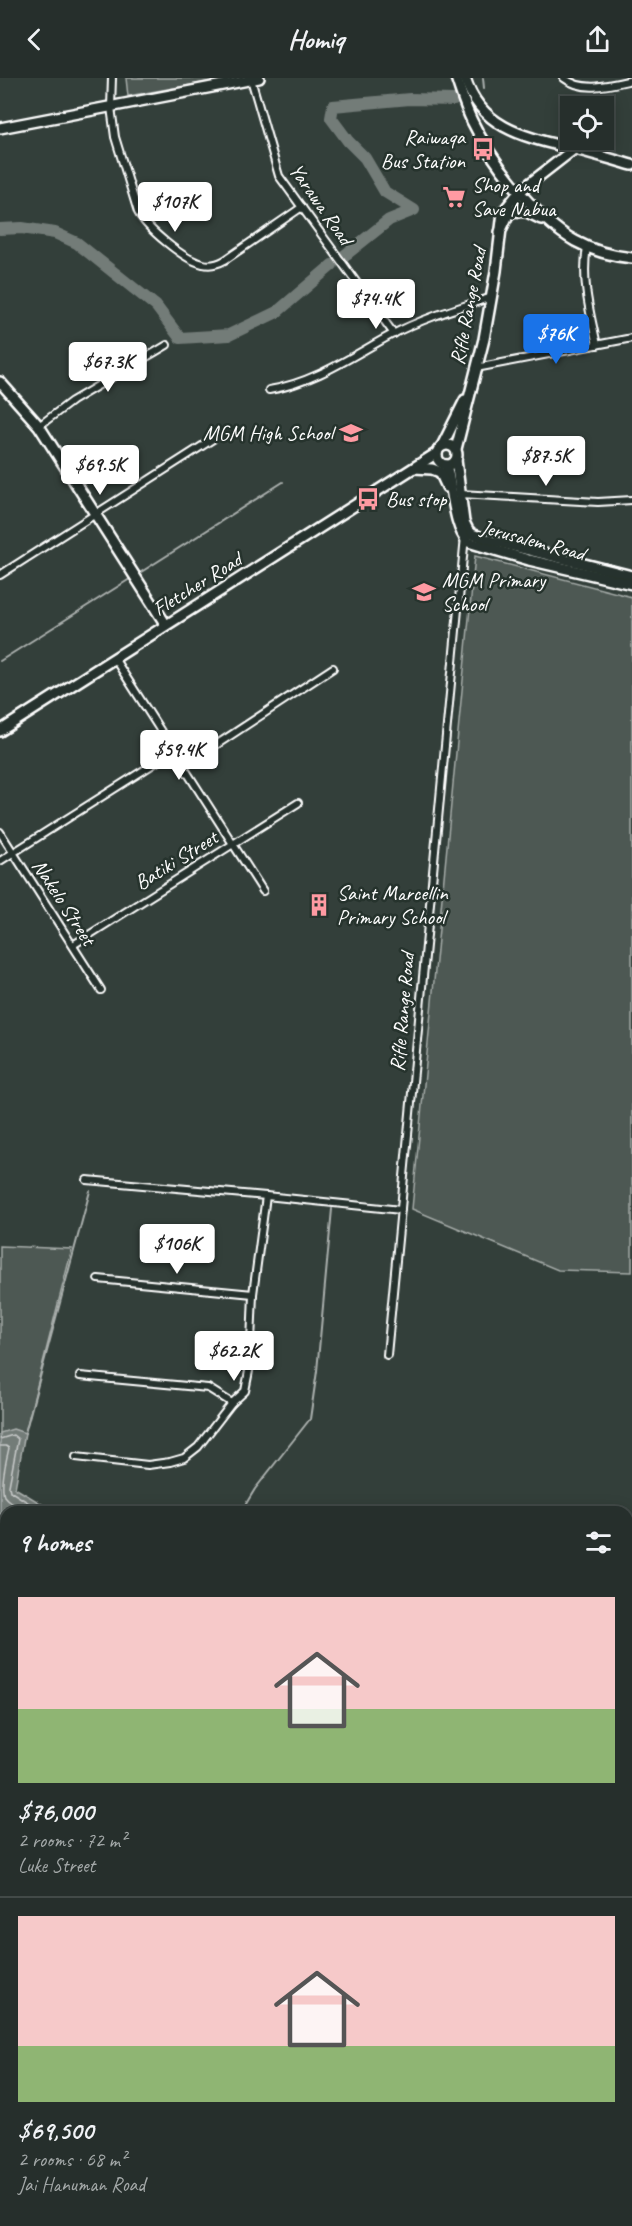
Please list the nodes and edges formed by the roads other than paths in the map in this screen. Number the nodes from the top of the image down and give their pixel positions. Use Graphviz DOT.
graph roads {
  1 [pos="112,78"];
  2 [pos="456,78"];
  3 [pos="465,78"];
  4 [pos="564,78"];
  5 [pos="254,79"];
  6 [pos="632,80"];
  7 [pos="111,107"];
  8 [pos="0,128"];
  9 [pos="560,145"];
  10 [pos="573,150"];
  11 [pos="578,150"];
  12 [pos="632,165"];
  13 [pos="520,191"];
  14 [pos="302,207"];
  15 [pos="556,228"];
  16 [pos="500,232"];
  17 [pos="587,246"];
  18 [pos="632,258"];
  19 [pos="492,297"];
  20 [pos="394,334"];
  21 [pos="632,338"];
  22 [pos="167,345"];
  23 [pos="597,345"];
  24 [pos="476,368"];
  25 [pos="0,382"];
  26 [pos="269,390"];
  27 [pos="467,397"];
  28 [pos="39,426"];
  29 [pos="213,439"];
  30 [pos="456,449"];
  31 [pos="441,457"];
  32 [pos="456,460"];
  33 [pos="414,468"];
  34 [pos="460,494"];
  35 [pos="632,500"];
  36 [pos="95,513"];
  37 [pos="455,513"];
  38 [pos="466,534"];
  39 [pos="0,575"];
  40 [pos="632,576"];
  41 [pos="632,584"];
  42 [pos="166,625"];
  43 [pos="114,658"];
  44 [pos="333,668"];
  45 [pos="0,731"];
  46 [pos="174,751"];
  47 [pos="184,766"];
  48 [pos="298,803"];
  49 [pos="0,832"];
  50 [pos="232,843"];
  51 [pos="13,853"];
  52 [pos="0,861"];
  53 [pos="263,891"];
  54 [pos="73,945"];
  55 [pos="101,990"];
  56 [pos="87,1180"];
  57 [pos="266,1196"];
  58 [pos="401,1210"];
  59 [pos="98,1279"];
  60 [pos="253,1294"];
  61 [pos="387,1354"];
  62 [pos="80,1376"];
  63 [pos="232,1403"];
  64 [pos="76,1457"];
  1 -- 7 [label="street"];
  2 -- 13 [label="main road"];
  3 -- 9 [label="main road"];
  4 -- 6 [label="street"];
  5 -- 7 [label="main road"];
  5 -- 14 [label="street, Yarawa Road"];
  7 -- 8 [label="main road"];
  7 -- 14 [label="street"];
  10 -- 13 [label="main road, Rifle Range Road"];
  11 -- 12 [label="main road"];
  13 -- 15 [label="main road"];
  13 -- 16 [label="main road, Rifle Range Road"];
  14 -- 20 [label="street, Yarawa Road"];
  15 -- 16 [label="main road"];
  15 -- 17 [label="main road"];
  16 -- 19 [label="main road, Rifle Range Road"];
  17 -- 18 [label="main road"];
  17 -- 23 [label="street"];
  19 -- 20 [label="street"];
  19 -- 24 [label="main road, Rifle Range Road"];
  20 -- 26 [label="street"];
  21 -- 23 [label="street"];
  22 -- 28 [label="street"];
  23 -- 24 [label="street"];
  24 -- 27 [label="main road, Rifle Range Road"];
  25 -- 28 [label="main road"];
  27 -- 30 [label="main road, Rifle Range Road"];
  27 -- 31 [label="main road, Rifle Range Road"];
  28 -- 36 [label="main road"];
  29 -- 36 [label="street"];
  30 -- 31 [label="main road"];
  30 -- 32 [label="main road, Rifle Range Road"];
  31 -- 32 [label="main road"];
  31 -- 33 [label="main road, Fletcher Road"];
  31 -- 37 [label="main road, Jerusalem Road"];
  32 -- 34 [label="main road, Jerusalem Road"];
  33 -- 37 [label="main road"];
  33 -- 42 [label="main road, Fletcher Road"];
  34 -- 35 [label="street"];
  34 -- 38 [label="main road, Jerusalem Road"];
  36 -- 39 [label="street"];
  36 -- 42 [label="main road"];
  37 -- 38 [label="main road, Jerusalem Road"];
  38 -- 40 [label="main road, Jerusalem Road"];
  38 -- 41 [label="main road, Jerusalem Road"];
  38 -- 58 [label="street, Rifle Range Road"];
  42 -- 43 [label="main road, Fletcher Road"];
  43 -- 45 [label="main road, Fletcher Road"];
  43 -- 46 [label="street"];
  44 -- 47 [label="street"];
  46 -- 47 [label="street"];
  46 -- 51 [label="street"];
  47 -- 50 [label="street"];
  48 -- 50 [label="street, Batiki Street"];
  49 -- 51 [label="street, Nakelo Street"];
  50 -- 53 [label="street"];
  50 -- 54 [label="street, Batiki Street"];
  51 -- 52 [label="street"];
  51 -- 54 [label="street, Nakelo Street"];
  54 -- 55 [label="street, Nakelo Street"];
  56 -- 57 [label="street"];
  57 -- 58 [label="street"];
  57 -- 60 [label="street"];
  58 -- 61 [label="street, Rifle Range Road"];
  59 -- 60 [label="street"];
  60 -- 63 [label="street"];
  62 -- 63 [label="street"];
  63 -- 64 [label="street"];
}
